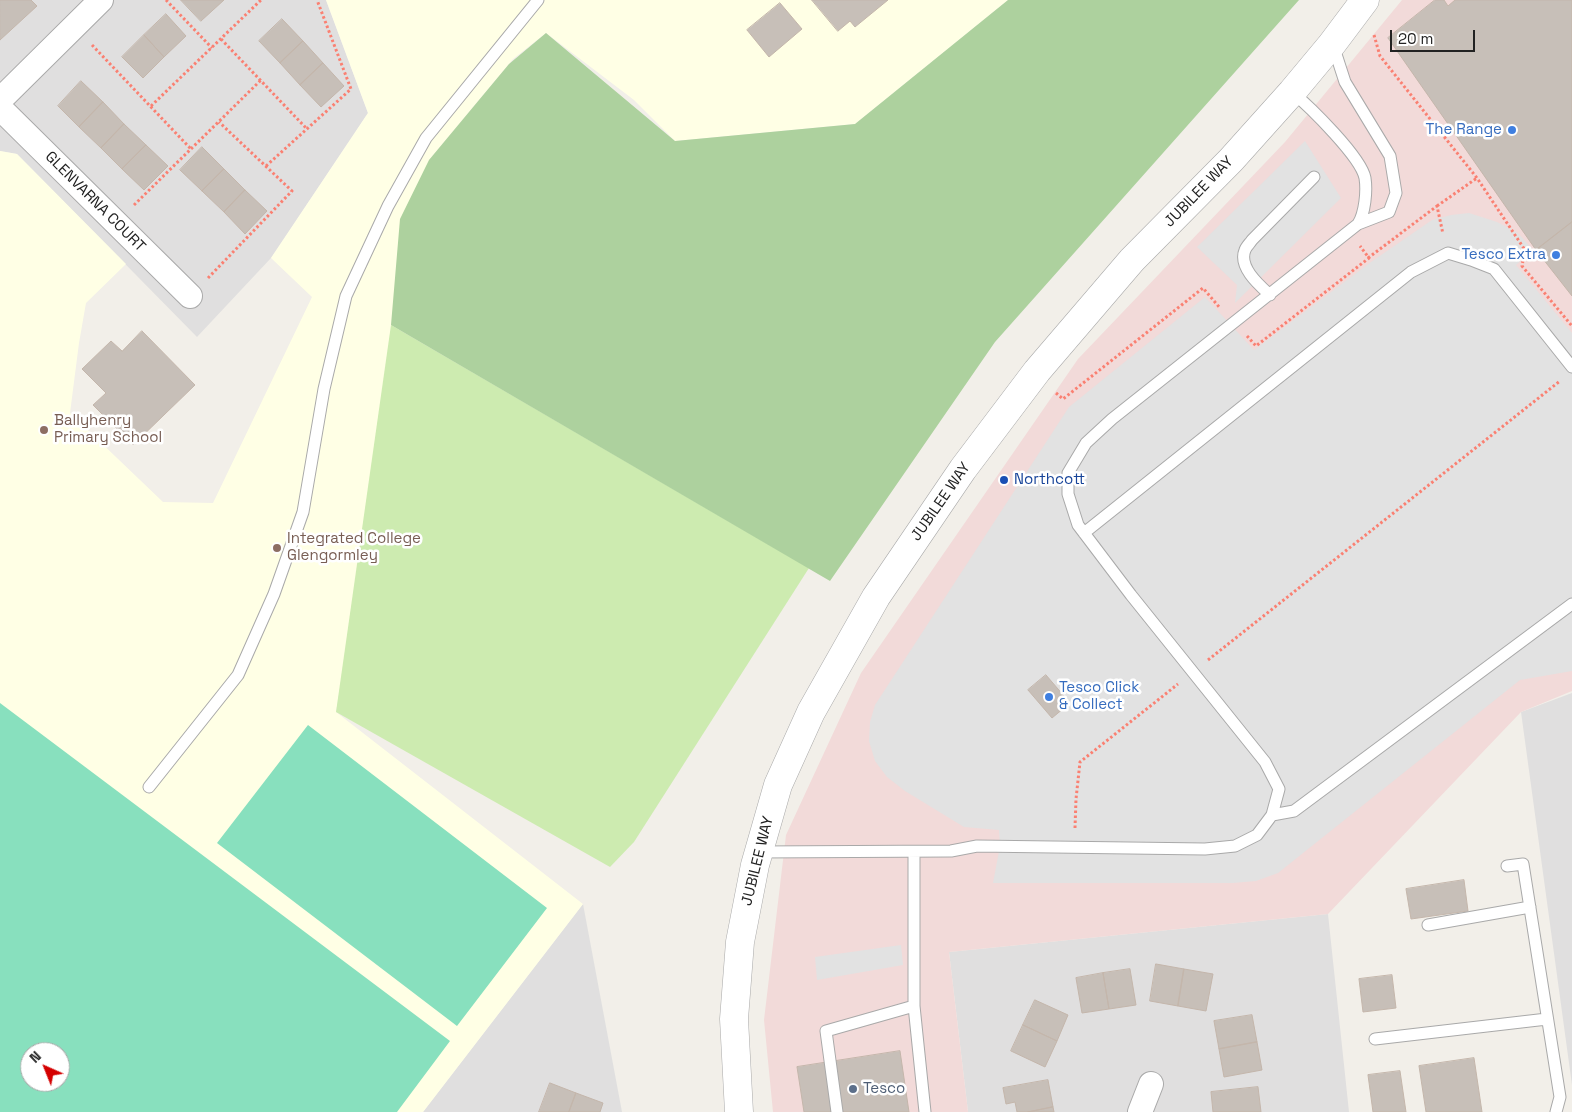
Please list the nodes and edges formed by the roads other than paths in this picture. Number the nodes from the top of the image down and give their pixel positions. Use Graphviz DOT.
graph roads {
  1 [pos="101,0"];
  2 [pos="538,0"];
  3 [pos="1362,5"];
  4 [pos="1332,44"];
  5 [pos="1292,92"];
  6 [pos="0,100"];
  7 [pos="0,108"];
  8 [pos="1314,177"];
  9 [pos="1354,228"];
  10 [pos="1270,295"];
  11 [pos="190,296"];
  12 [pos="1572,367"];
  13 [pos="1084,533"];
  14 [pos="1572,604"];
  15 [pos="149,787"];
  16 [pos="1272,816"];
  17 [pos="758,852"];
  18 [pos="914,852"];
  19 [pos="1507,866"];
  20 [pos="1530,907"];
  21 [pos="1428,925"];
  22 [pos="914,1006"];
  23 [pos="1547,1018"];
  24 [pos="1375,1039"];
  25 [pos="1151,1084"];
  26 [pos="739,1112"];
  27 [pos="837,1112"];
  28 [pos="924,1112"];
  29 [pos="1140,1112"];
  30 [pos="1556,1112"];
  1 -- 6 [label="street"];
  2 -- 15 [label="lane"];
  3 -- 4 [label="street, JUBILEE WAY"];
  4 -- 5 [label="street, JUBILEE WAY"];
  4 -- 9 [label="lane"];
  5 -- 9 [label="lane"];
  5 -- 17 [label="street, JUBILEE WAY"];
  7 -- 11 [label="street, GLENVARNA COURT"];
  8 -- 10 [label="lane"];
  9 -- 10 [label="lane"];
  10 -- 13 [label="lane"];
  12 -- 13 [label="lane"];
  13 -- 16 [label="lane"];
  14 -- 16 [label="lane"];
  16 -- 18 [label="lane"];
  17 -- 18 [label="lane"];
  17 -- 26 [label="street, JUBILEE WAY"];
  18 -- 22 [label="lane"];
  19 -- 20 [label="lane"];
  20 -- 21 [label="lane"];
  20 -- 23 [label="lane"];
  22 -- 27 [label="lane"];
  22 -- 28 [label="lane"];
  23 -- 24 [label="lane"];
  23 -- 30 [label="lane"];
  25 -- 29 [label="street"];
}
